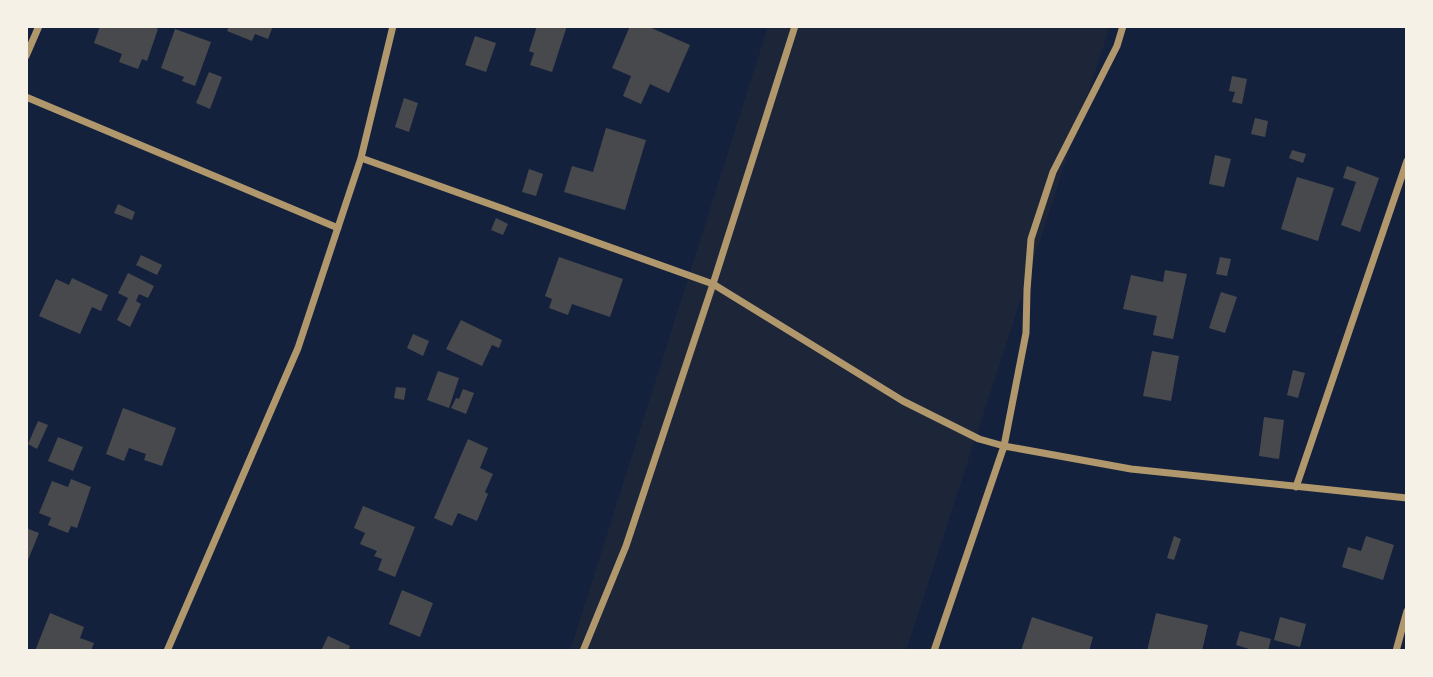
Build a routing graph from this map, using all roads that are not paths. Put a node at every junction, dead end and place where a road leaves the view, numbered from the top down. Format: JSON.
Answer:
{"nodes":[{"id":1,"x":39,"y":26,"type":"edge"},
{"id":2,"x":393,"y":26,"type":"edge"},
{"id":3,"x":795,"y":26,"type":"edge"},
{"id":4,"x":1123,"y":26,"type":"edge"},
{"id":5,"x":26,"y":56,"type":"edge"},
{"id":6,"x":26,"y":97,"type":"edge"},
{"id":7,"x":361,"y":158,"type":"junction"},
{"id":8,"x":1407,"y":161,"type":"edge"},
{"id":9,"x":338,"y":228,"type":"junction"},
{"id":10,"x":713,"y":284,"type":"junction"},
{"id":11,"x":1004,"y":446,"type":"junction"},
{"id":12,"x":1296,"y":487,"type":"junction"},
{"id":13,"x":1407,"y":498,"type":"edge"},
{"id":14,"x":1407,"y":611,"type":"edge"},
{"id":15,"x":167,"y":651,"type":"edge"},
{"id":16,"x":583,"y":651,"type":"edge"},
{"id":17,"x":934,"y":651,"type":"edge"},
{"id":18,"x":1396,"y":651,"type":"edge"}],
"edges":[{"from":1,"to":5,"type":"street"},
{"from":2,"to":7,"type":"street"},
{"from":3,"to":10,"type":"street"},
{"from":4,"to":11,"type":"street"},
{"from":6,"to":9,"type":"street"},
{"from":7,"to":9,"type":"street"},
{"from":7,"to":10,"type":"street"},
{"from":8,"to":12,"type":"street"},
{"from":9,"to":15,"type":"street"},
{"from":10,"to":11,"type":"street"},
{"from":10,"to":16,"type":"street"},
{"from":11,"to":12,"type":"street"},
{"from":11,"to":17,"type":"street"},
{"from":12,"to":13,"type":"street"},
{"from":14,"to":18,"type":"street"}]}
